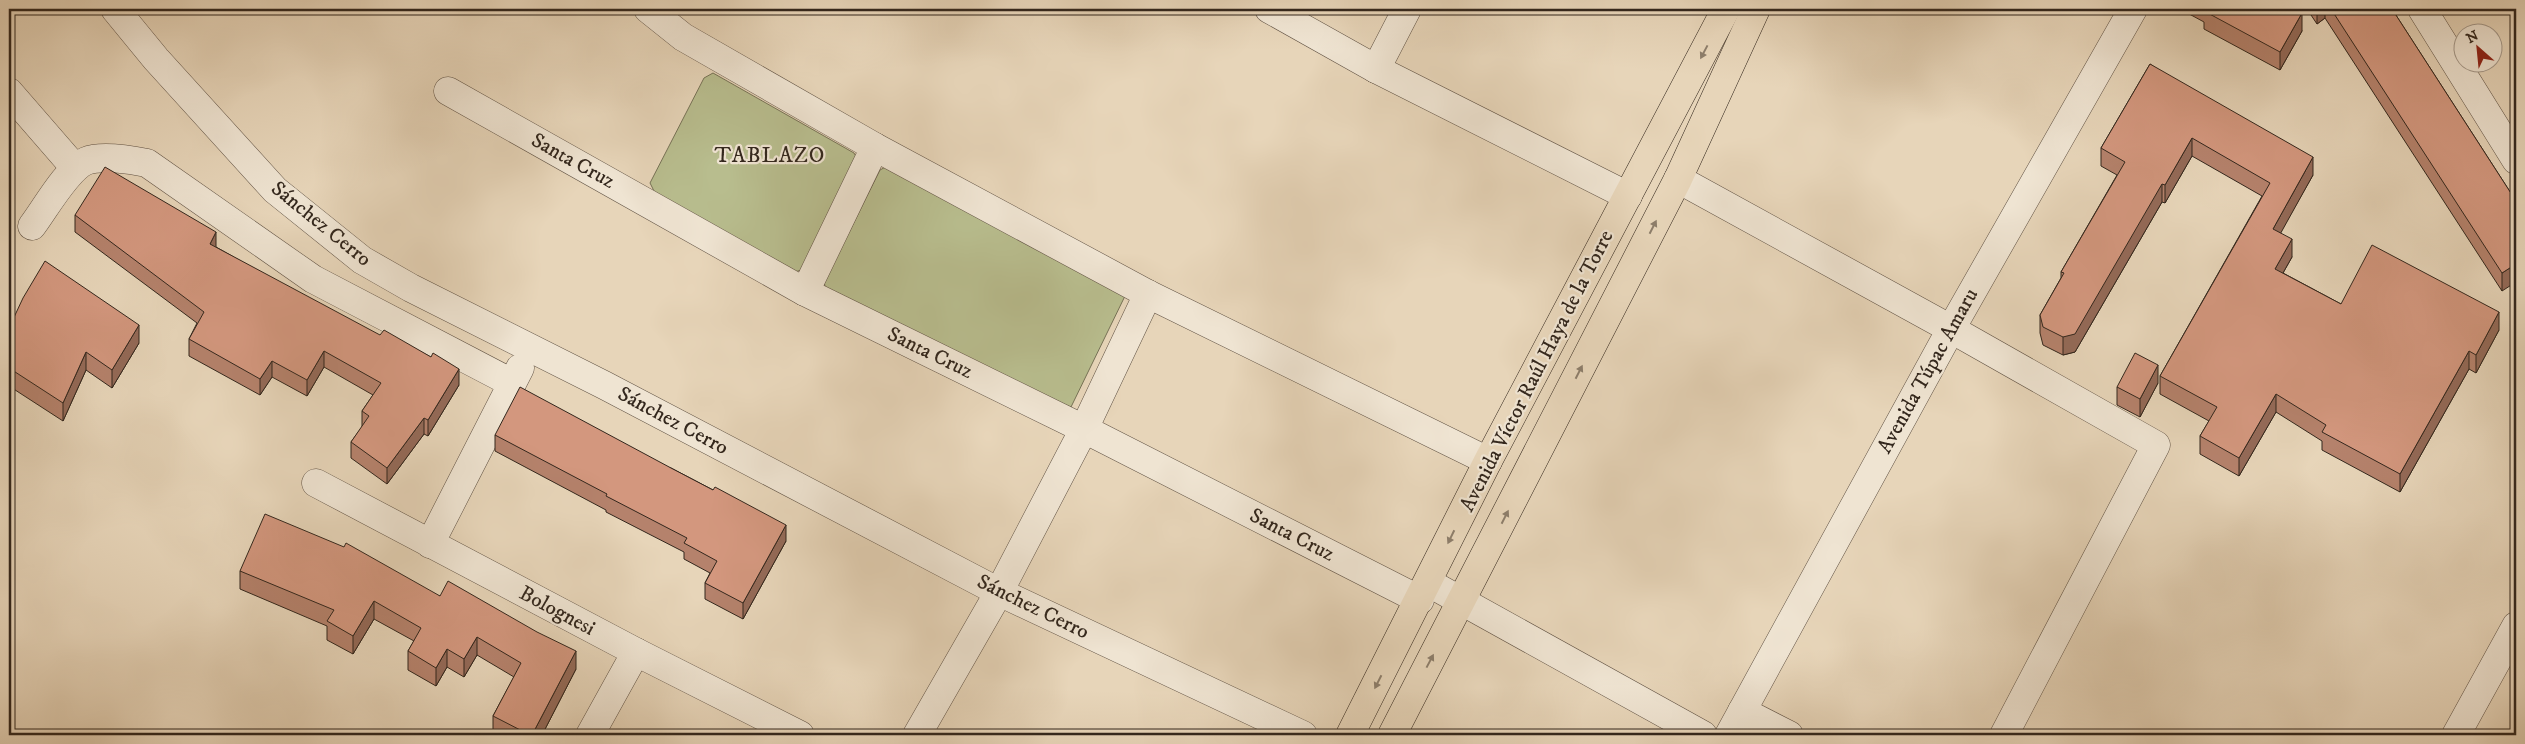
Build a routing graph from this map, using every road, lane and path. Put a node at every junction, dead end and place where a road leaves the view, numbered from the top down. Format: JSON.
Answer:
{"nodes":[{"id":1,"x":114,"y":9,"type":"edge"},
{"id":2,"x":648,"y":9,"type":"edge"},
{"id":3,"x":1269,"y":9,"type":"edge"},
{"id":4,"x":1407,"y":9,"type":"edge"},
{"id":5,"x":1726,"y":9,"type":"edge"},
{"id":6,"x":1756,"y":9,"type":"edge"},
{"id":7,"x":2133,"y":9,"type":"edge"},
{"id":8,"x":2422,"y":9,"type":"edge"},
{"id":9,"x":1376,"y":69,"type":"junction"},
{"id":10,"x":448,"y":91,"type":"dead end"},
{"id":11,"x":9,"y":92,"type":"edge"},
{"id":12,"x":875,"y":147,"type":"junction"},
{"id":13,"x":2516,"y":160,"type":"edge"},
{"id":14,"x":75,"y":168,"type":"junction"},
{"id":15,"x":1678,"y":179,"type":"junction"},
{"id":16,"x":1628,"y":196,"type":"junction"},
{"id":17,"x":32,"y":226,"type":"dead end"},
{"id":18,"x":806,"y":292,"type":"junction"},
{"id":19,"x":1148,"y":294,"type":"junction"},
{"id":20,"x":1951,"y":329,"type":"junction"},
{"id":21,"x":531,"y":350,"type":"junction"},
{"id":22,"x":512,"y":383,"type":"junction"},
{"id":23,"x":1084,"y":429,"type":"junction"},
{"id":24,"x":1488,"y":461,"type":"junction"},
{"id":25,"x":316,"y":483,"type":"dead end"},
{"id":26,"x":430,"y":544,"type":"junction"},
{"id":27,"x":1424,"y":591,"type":"junction"},
{"id":28,"x":999,"y":592,"type":"junction"},
{"id":29,"x":1462,"y":600,"type":"junction"},
{"id":30,"x":2516,"y":626,"type":"edge"},
{"id":31,"x":636,"y":652,"type":"junction"},
{"id":32,"x":1742,"y":711,"type":"junction"},
{"id":33,"x":590,"y":735,"type":"edge"},
{"id":34,"x":800,"y":735,"type":"edge"},
{"id":35,"x":917,"y":735,"type":"edge"},
{"id":36,"x":1303,"y":735,"type":"edge"},
{"id":37,"x":1350,"y":735,"type":"edge"},
{"id":38,"x":1392,"y":735,"type":"edge"},
{"id":39,"x":1703,"y":735,"type":"edge"},
{"id":40,"x":1729,"y":735,"type":"edge"},
{"id":41,"x":1789,"y":735,"type":"edge"},
{"id":42,"x":2004,"y":735,"type":"edge"},
{"id":43,"x":2456,"y":735,"type":"edge"}],
"edges":[{"from":1,"to":21,"type":"street","name":"Sánchez Cerro"},
{"from":2,"to":12,"type":"street"},
{"from":3,"to":9,"type":"street"},
{"from":4,"to":9,"type":"street"},
{"from":5,"to":16,"type":"main road","name":"Avenida Víctor Raúl Haya de la Torre","one_way":true},
{"from":6,"to":15,"type":"main road","name":"Avenida Víctor Raúl Haya de la Torre"},
{"from":7,"to":20,"type":"street","name":"Avenida Túpac Amaru"},
{"from":8,"to":13,"type":"street"},
{"from":9,"to":16,"type":"street"},
{"from":10,"to":18,"type":"street","name":"Santa Cruz"},
{"from":11,"to":14,"type":"street"},
{"from":12,"to":18,"type":"street"},
{"from":12,"to":19,"type":"street"},
{"from":14,"to":17,"type":"street"},
{"from":14,"to":22,"type":"street"},
{"from":15,"to":20,"type":"street"},
{"from":29,"to":15,"type":"main road","name":"Avenida Víctor Raúl Haya de la Torre","one_way":true},
{"from":16,"to":24,"type":"main road","name":"Avenida Víctor Raúl Haya de la Torre"},
{"from":18,"to":23,"type":"street","name":"Santa Cruz"},
{"from":19,"to":23,"type":"street"},
{"from":19,"to":24,"type":"street"},
{"from":20,"to":32,"type":"street","name":"Avenida Túpac Amaru"},
{"from":20,"to":42,"type":"street"},
{"from":21,"to":22,"type":"street"},
{"from":21,"to":28,"type":"street","name":"Sánchez Cerro"},
{"from":22,"to":26,"type":"street"},
{"from":23,"to":27,"type":"street","name":"Santa Cruz"},
{"from":23,"to":28,"type":"street"},
{"from":24,"to":27,"type":"main road","name":"Avenida Víctor Raúl Haya de la Torre","one_way":true},
{"from":25,"to":26,"type":"street","name":"Bolognesi"},
{"from":26,"to":31,"type":"street","name":"Bolognesi"},
{"from":27,"to":29,"type":"street","name":"Santa Cruz"},
{"from":27,"to":37,"type":"main road","name":"Avenida Víctor Raúl Haya de la Torre","one_way":true},
{"from":28,"to":35,"type":"street"},
{"from":28,"to":36,"type":"street","name":"Sánchez Cerro"},
{"from":38,"to":29,"type":"main road","name":"Avenida Víctor Raúl Haya de la Torre","one_way":true},
{"from":29,"to":39,"type":"street","name":"Santa Cruz"},
{"from":30,"to":43,"type":"street"},
{"from":31,"to":33,"type":"street"},
{"from":31,"to":34,"type":"street","name":"Bolognesi"},
{"from":32,"to":40,"type":"street","name":"Avenida Túpac Amaru"},
{"from":32,"to":41,"type":"street"}]}
